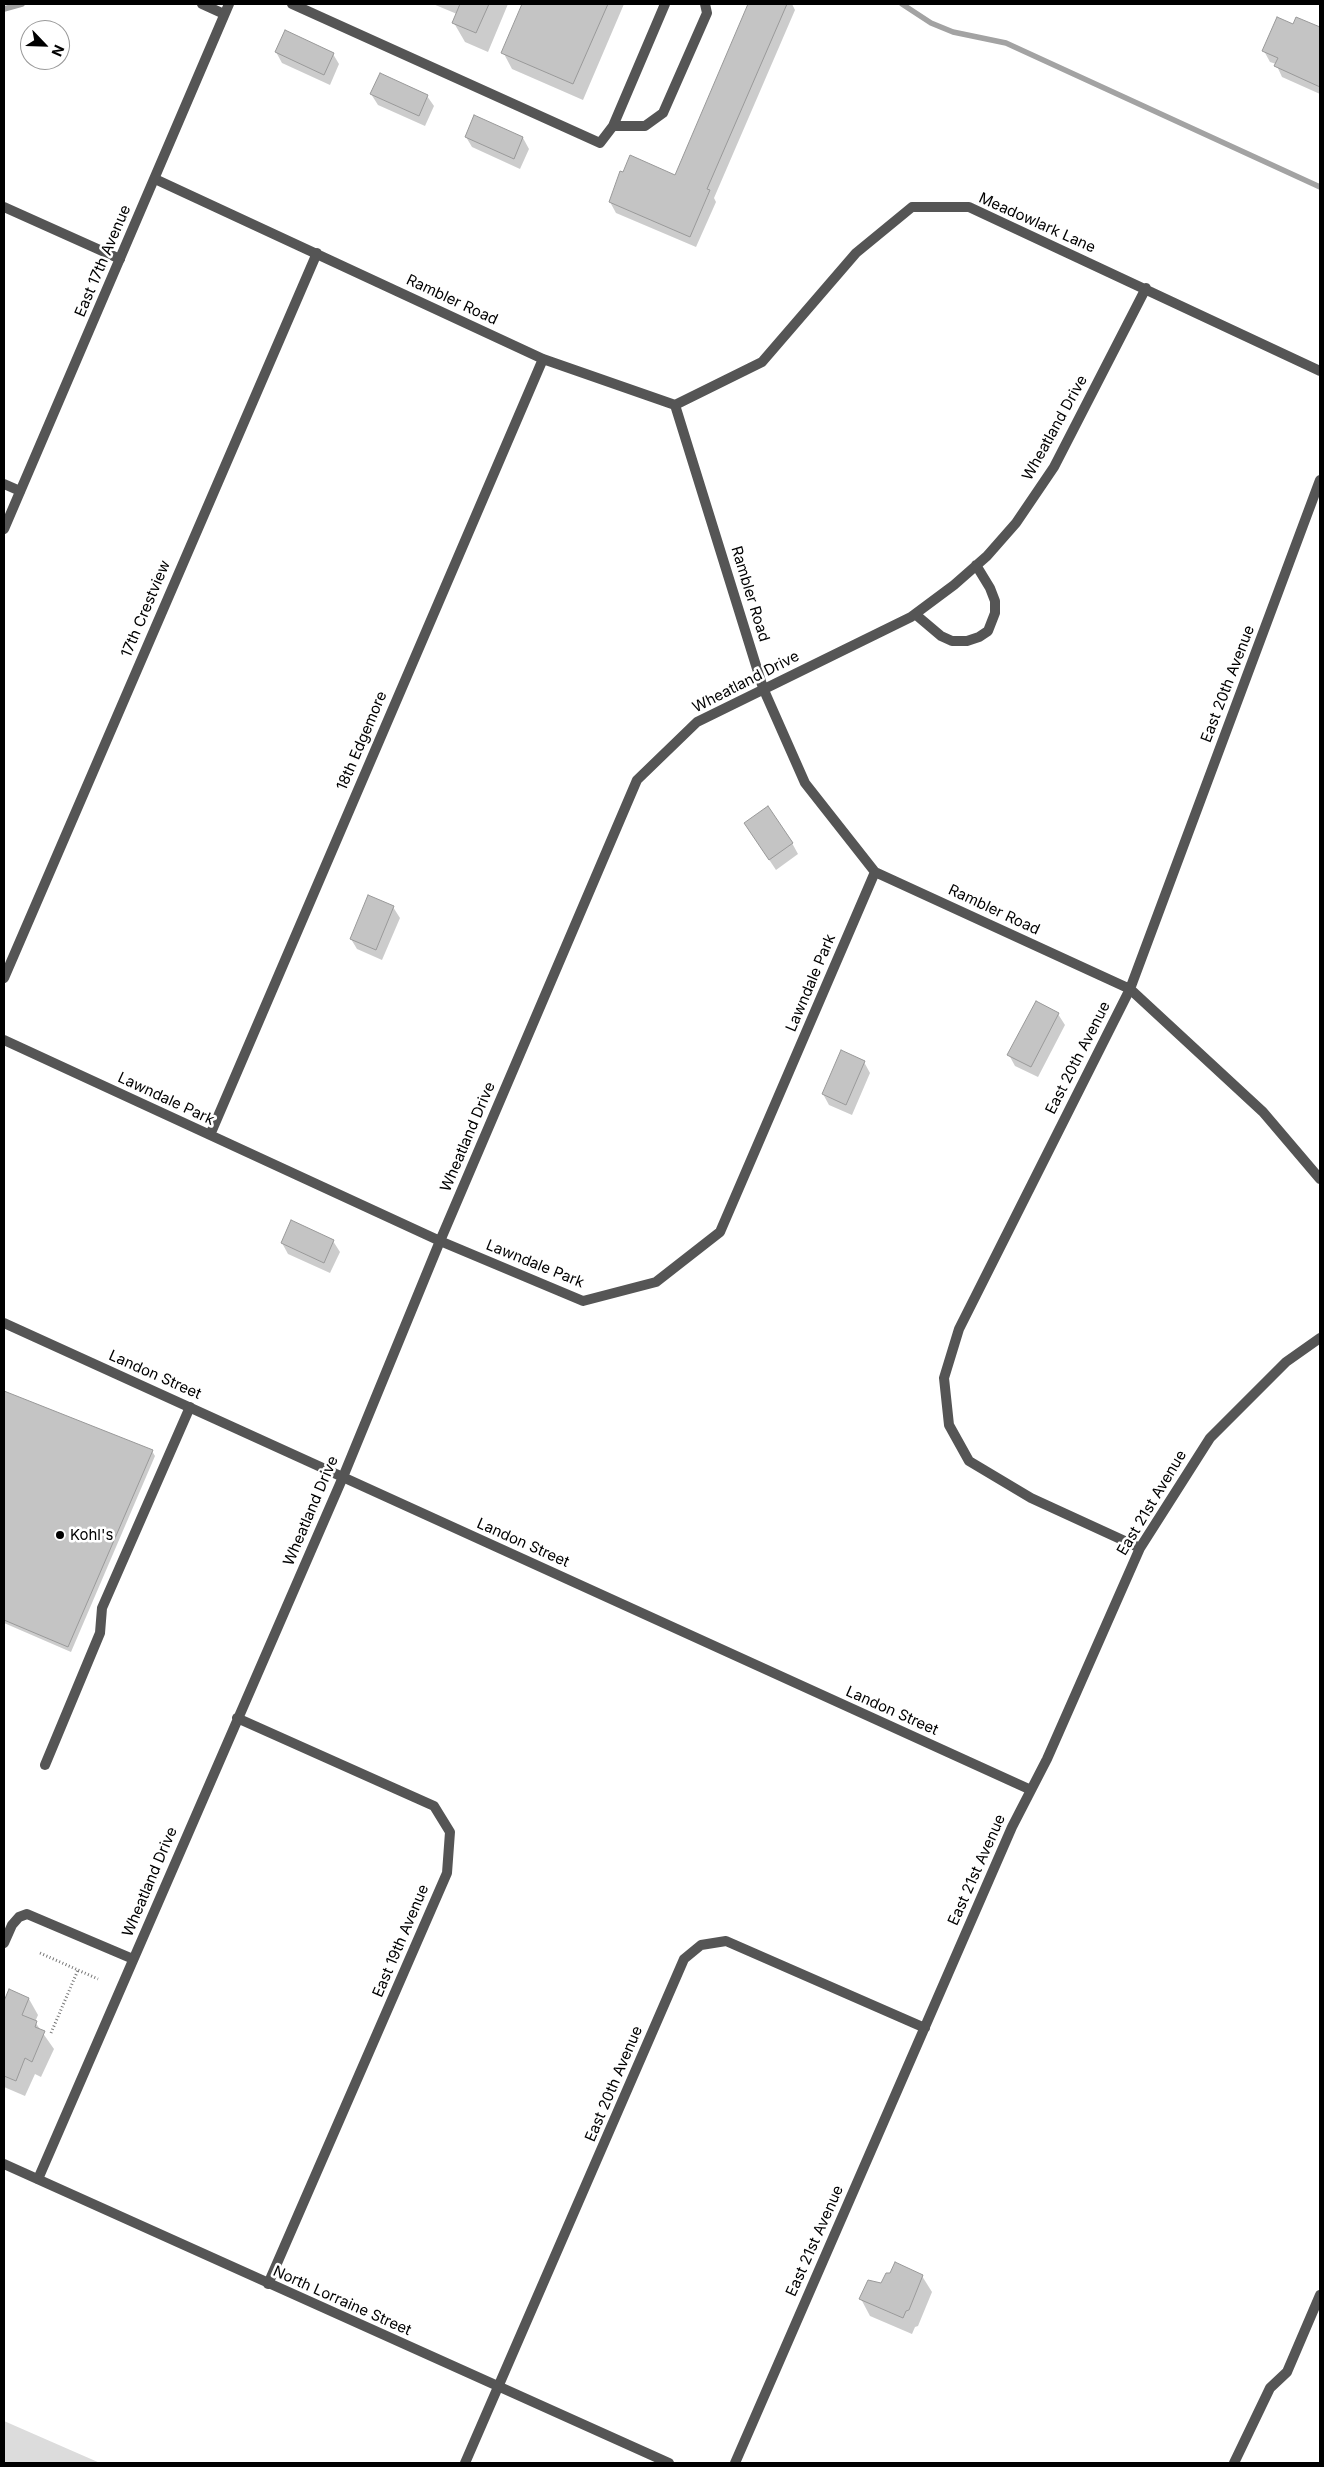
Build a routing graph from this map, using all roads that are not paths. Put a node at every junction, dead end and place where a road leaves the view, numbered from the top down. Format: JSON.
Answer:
{"nodes":[{"id":1,"x":202,"y":4,"type":"edge"},
{"id":2,"x":292,"y":4,"type":"edge"},
{"id":3,"x":664,"y":4,"type":"edge"},
{"id":4,"x":705,"y":4,"type":"edge"},
{"id":5,"x":226,"y":9,"type":"edge"},
{"id":6,"x":613,"y":126,"type":"junction"},
{"id":7,"x":155,"y":179,"type":"junction"},
{"id":8,"x":4,"y":207,"type":"edge"},
{"id":9,"x":316,"y":252,"type":"junction"},
{"id":10,"x":120,"y":259,"type":"junction"},
{"id":11,"x":1146,"y":288,"type":"junction"},
{"id":12,"x":543,"y":359,"type":"junction"},
{"id":13,"x":1320,"y":371,"type":"edge"},
{"id":14,"x":675,"y":405,"type":"junction"},
{"id":15,"x":1320,"y":480,"type":"edge"},
{"id":16,"x":4,"y":484,"type":"edge"},
{"id":17,"x":20,"y":491,"type":"junction"},
{"id":18,"x":4,"y":529,"type":"edge"},
{"id":19,"x":976,"y":566,"type":"junction"},
{"id":20,"x":915,"y":614,"type":"junction"},
{"id":21,"x":763,"y":688,"type":"junction"},
{"id":22,"x":875,"y":872,"type":"junction"},
{"id":23,"x":4,"y":978,"type":"edge"},
{"id":24,"x":1130,"y":989,"type":"junction"},
{"id":25,"x":4,"y":1040,"type":"edge"},
{"id":26,"x":210,"y":1135,"type":"junction"},
{"id":27,"x":1320,"y":1179,"type":"edge"},
{"id":28,"x":440,"y":1241,"type":"junction"},
{"id":29,"x":4,"y":1323,"type":"edge"},
{"id":30,"x":1320,"y":1338,"type":"edge"},
{"id":31,"x":190,"y":1407,"type":"junction"},
{"id":32,"x":342,"y":1478,"type":"junction"},
{"id":33,"x":1140,"y":1548,"type":"junction"},
{"id":34,"x":237,"y":1718,"type":"junction"},
{"id":35,"x":45,"y":1766,"type":"dead end"},
{"id":36,"x":1031,"y":1790,"type":"junction"},
{"id":37,"x":4,"y":1943,"type":"edge"},
{"id":38,"x":132,"y":1959,"type":"junction"},
{"id":39,"x":924,"y":2028,"type":"junction"},
{"id":40,"x":4,"y":2164,"type":"edge"},
{"id":41,"x":38,"y":2179,"type":"junction"},
{"id":42,"x":268,"y":2284,"type":"junction"},
{"id":43,"x":1320,"y":2294,"type":"edge"},
{"id":44,"x":498,"y":2386,"type":"junction"},
{"id":45,"x":465,"y":2463,"type":"edge"},
{"id":46,"x":669,"y":2463,"type":"edge"},
{"id":47,"x":735,"y":2463,"type":"edge"},
{"id":48,"x":1234,"y":2463,"type":"edge"}],
"edges":[{"from":1,"to":5,"type":"street"},
{"from":2,"to":6,"type":"street"},
{"from":3,"to":6,"type":"street"},
{"from":4,"to":6,"type":"street"},
{"from":5,"to":7,"type":"street","name":"East 17th Avenue"},
{"from":7,"to":9,"type":"street","name":"Rambler Road"},
{"from":7,"to":10,"type":"street","name":"East 17th Avenue"},
{"from":8,"to":10,"type":"street"},
{"from":9,"to":12,"type":"street","name":"Rambler Road"},
{"from":9,"to":23,"type":"street","name":"17th Crestview"},
{"from":10,"to":17,"type":"street","name":"East 17th Avenue"},
{"from":11,"to":13,"type":"street","name":"Meadowlark Lane"},
{"from":11,"to":14,"type":"street","name":"Meadowlark Lane"},
{"from":11,"to":19,"type":"street","name":"Wheatland Drive"},
{"from":12,"to":14,"type":"street","name":"Rambler Road"},
{"from":12,"to":26,"type":"street","name":"18th Edgemore"},
{"from":14,"to":21,"type":"street","name":"Rambler Road"},
{"from":15,"to":24,"type":"street","name":"East 20th Avenue"},
{"from":16,"to":17,"type":"street"},
{"from":17,"to":18,"type":"street","name":"East 17th Avenue"},
{"from":19,"to":20,"type":"street","name":"Wheatland Drive"},
{"from":19,"to":20,"type":"street"},
{"from":20,"to":21,"type":"street","name":"Wheatland Drive"},
{"from":21,"to":22,"type":"street","name":"Rambler Road"},
{"from":21,"to":28,"type":"street","name":"Wheatland Drive"},
{"from":22,"to":24,"type":"street","name":"Rambler Road"},
{"from":22,"to":28,"type":"street","name":"Lawndale Park"},
{"from":24,"to":27,"type":"street","name":"Rambler Road"},
{"from":24,"to":33,"type":"street","name":"East 20th Avenue"},
{"from":25,"to":26,"type":"street","name":"Lawndale Park"},
{"from":26,"to":28,"type":"street","name":"Lawndale Park"},
{"from":28,"to":32,"type":"street","name":"Wheatland Drive"},
{"from":29,"to":31,"type":"street","name":"Landon Street"},
{"from":30,"to":33,"type":"street","name":"East 21st Avenue"},
{"from":31,"to":32,"type":"street","name":"Landon Street"},
{"from":31,"to":35,"type":"street"},
{"from":32,"to":34,"type":"street","name":"Wheatland Drive"},
{"from":32,"to":36,"type":"street","name":"Landon Street"},
{"from":33,"to":36,"type":"street","name":"East 21st Avenue"},
{"from":34,"to":38,"type":"street","name":"Wheatland Drive"},
{"from":34,"to":42,"type":"street","name":"East 19th Avenue"},
{"from":36,"to":39,"type":"street","name":"East 21st Avenue"},
{"from":37,"to":38,"type":"street"},
{"from":38,"to":41,"type":"street","name":"Wheatland Drive"},
{"from":39,"to":44,"type":"street","name":"East 20th Avenue"},
{"from":39,"to":47,"type":"street","name":"East 21st Avenue"},
{"from":40,"to":41,"type":"street","name":"North Lorraine Street"},
{"from":41,"to":42,"type":"street","name":"North Lorraine Street"},
{"from":42,"to":44,"type":"street","name":"North Lorraine Street"},
{"from":43,"to":48,"type":"street"},
{"from":44,"to":45,"type":"street","name":"East 20th Avenue"},
{"from":44,"to":46,"type":"street","name":"North Lorraine Street"}]}
